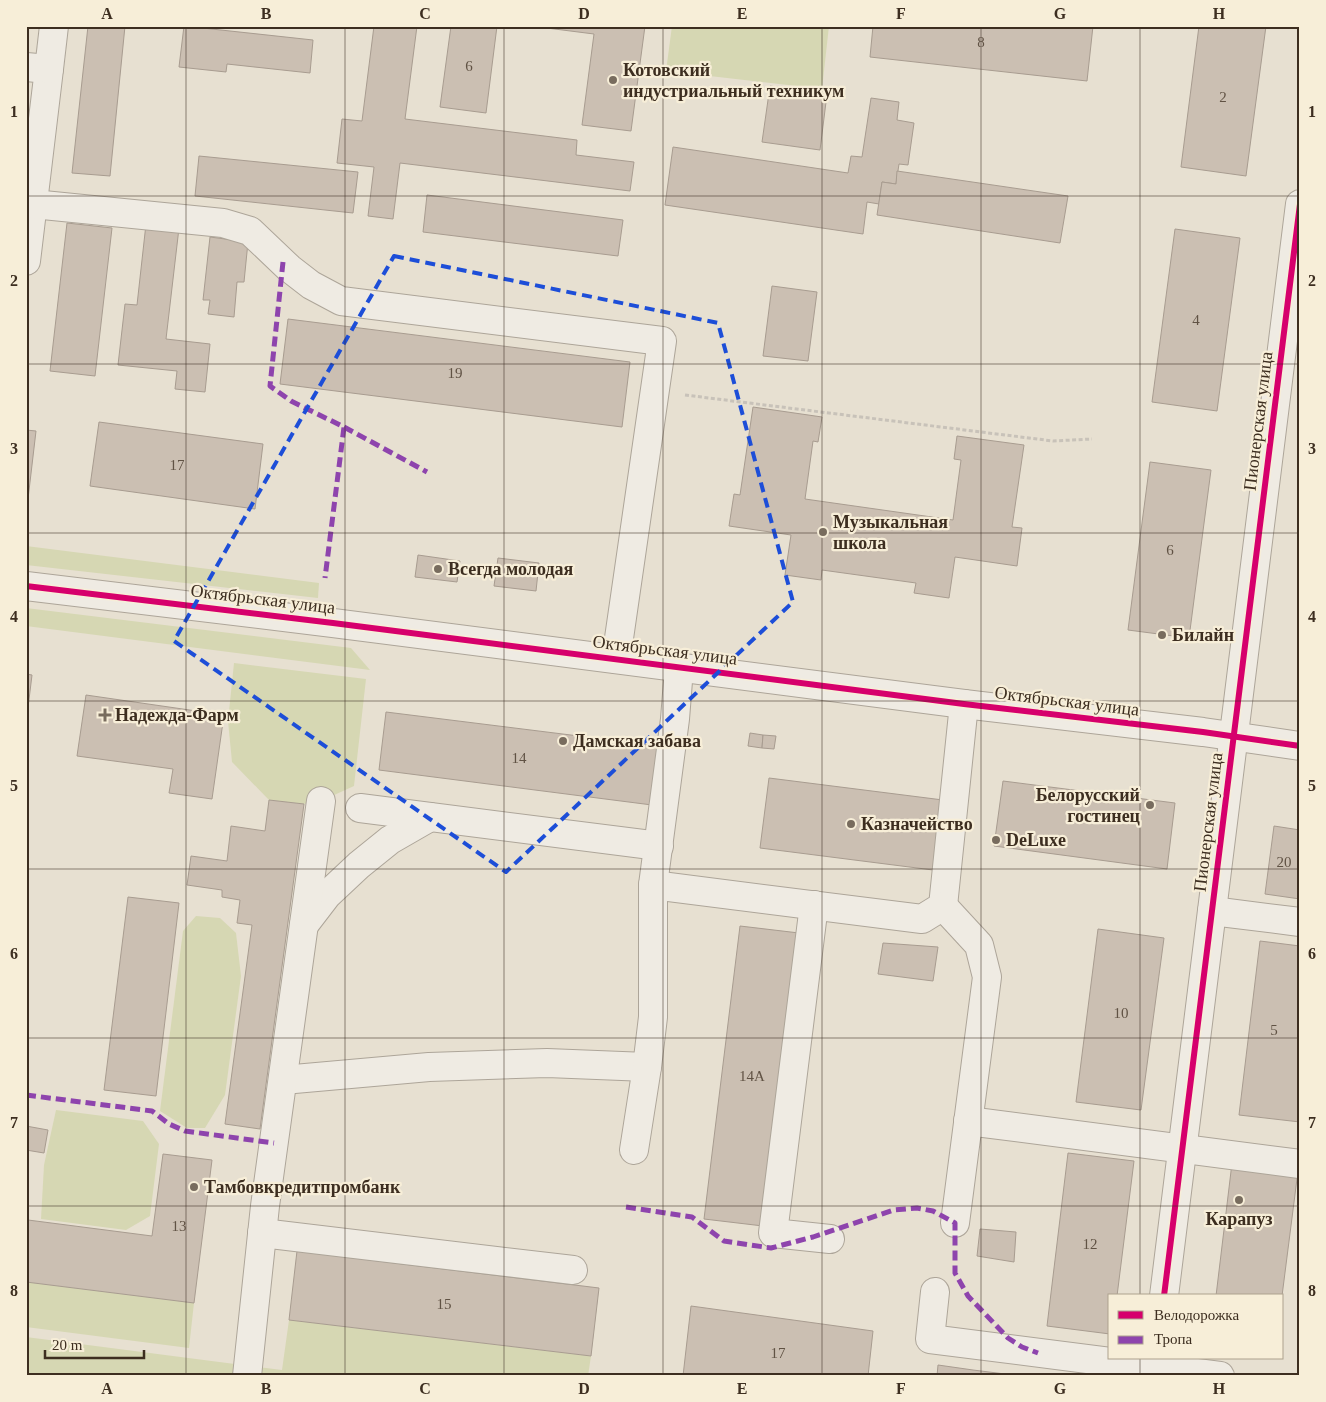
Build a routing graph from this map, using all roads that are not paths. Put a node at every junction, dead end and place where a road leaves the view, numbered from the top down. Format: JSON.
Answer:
{"nodes":[{"id":1,"x":54,"y":26,"type":"edge"},
{"id":2,"x":38,"y":68,"type":"edge"},
{"id":3,"x":33,"y":204,"type":"junction"},
{"id":4,"x":1300,"y":204,"type":"edge"},
{"id":5,"x":26,"y":261,"type":"edge"},
{"id":6,"x":1291,"y":341,"type":"edge"},
{"id":7,"x":26,"y":586,"type":"edge"},
{"id":8,"x":616,"y":659,"type":"junction"},
{"id":9,"x":679,"y":668,"type":"junction"},
{"id":10,"x":964,"y":704,"type":"junction"},
{"id":11,"x":1233,"y":737,"type":"junction"},
{"id":12,"x":1300,"y":746,"type":"edge"},
{"id":13,"x":321,"y":801,"type":"dead end"},
{"id":14,"x":360,"y":808,"type":"dead end"},
{"id":15,"x":430,"y":817,"type":"junction"},
{"id":16,"x":659,"y":846,"type":"junction"},
{"id":17,"x":653,"y":885,"type":"junction"},
{"id":18,"x":814,"y":905,"type":"junction"},
{"id":19,"x":943,"y":906,"type":"junction"},
{"id":20,"x":1212,"y":911,"type":"junction"},
{"id":21,"x":1300,"y":922,"type":"edge"},
{"id":22,"x":303,"y":926,"type":"junction"},
{"id":23,"x":648,"y":1067,"type":"junction"},
{"id":24,"x":282,"y":1080,"type":"junction"},
{"id":25,"x":968,"y":1121,"type":"junction"},
{"id":26,"x":1183,"y":1149,"type":"junction"},
{"id":27,"x":634,"y":1150,"type":"dead end"},
{"id":28,"x":1300,"y":1164,"type":"edge"},
{"id":29,"x":955,"y":1223,"type":"dead end"},
{"id":30,"x":262,"y":1233,"type":"junction"},
{"id":31,"x":830,"y":1239,"type":"dead end"},
{"id":32,"x":573,"y":1270,"type":"dead end"},
{"id":33,"x":935,"y":1292,"type":"dead end"},
{"id":34,"x":1164,"y":1294,"type":"edge"},
{"id":35,"x":1155,"y":1367,"type":"edge"},
{"id":36,"x":247,"y":1376,"type":"edge"},
{"id":37,"x":1220,"y":1376,"type":"edge"}],
"edges":[{"from":1,"to":2,"type":"street"},
{"from":2,"to":3,"type":"street"},
{"from":3,"to":5,"type":"street"},
{"from":3,"to":8,"type":"street"},
{"from":4,"to":6,"type":"street","name":"Пионерская улица"},
{"from":6,"to":11,"type":"street","name":"Пионерская улица"},
{"from":7,"to":8,"type":"street","name":"Октябрьская улица"},
{"from":8,"to":9,"type":"street","name":"Октябрьская улица"},
{"from":9,"to":10,"type":"street","name":"Октябрьская улица"},
{"from":9,"to":16,"type":"street"},
{"from":10,"to":11,"type":"street","name":"Октябрьская улица"},
{"from":10,"to":19,"type":"street"},
{"from":11,"to":12,"type":"street","name":"Октябрьская улица"},
{"from":11,"to":20,"type":"street","name":"Пионерская улица"},
{"from":13,"to":22,"type":"street"},
{"from":14,"to":15,"type":"street"},
{"from":15,"to":16,"type":"street"},
{"from":15,"to":22,"type":"street"},
{"from":16,"to":17,"type":"street"},
{"from":17,"to":18,"type":"street"},
{"from":17,"to":23,"type":"street"},
{"from":18,"to":19,"type":"street"},
{"from":18,"to":31,"type":"street"},
{"from":19,"to":25,"type":"street"},
{"from":20,"to":21,"type":"street"},
{"from":20,"to":26,"type":"street","name":"Пионерская улица"},
{"from":22,"to":24,"type":"street"},
{"from":23,"to":24,"type":"street"},
{"from":23,"to":27,"type":"street"},
{"from":24,"to":30,"type":"street"},
{"from":25,"to":26,"type":"street"},
{"from":25,"to":29,"type":"street"},
{"from":26,"to":28,"type":"street"},
{"from":26,"to":34,"type":"street","name":"Пионерская улица"},
{"from":30,"to":32,"type":"street"},
{"from":30,"to":36,"type":"street"},
{"from":33,"to":35,"type":"street"},
{"from":35,"to":37,"type":"street"}]}
